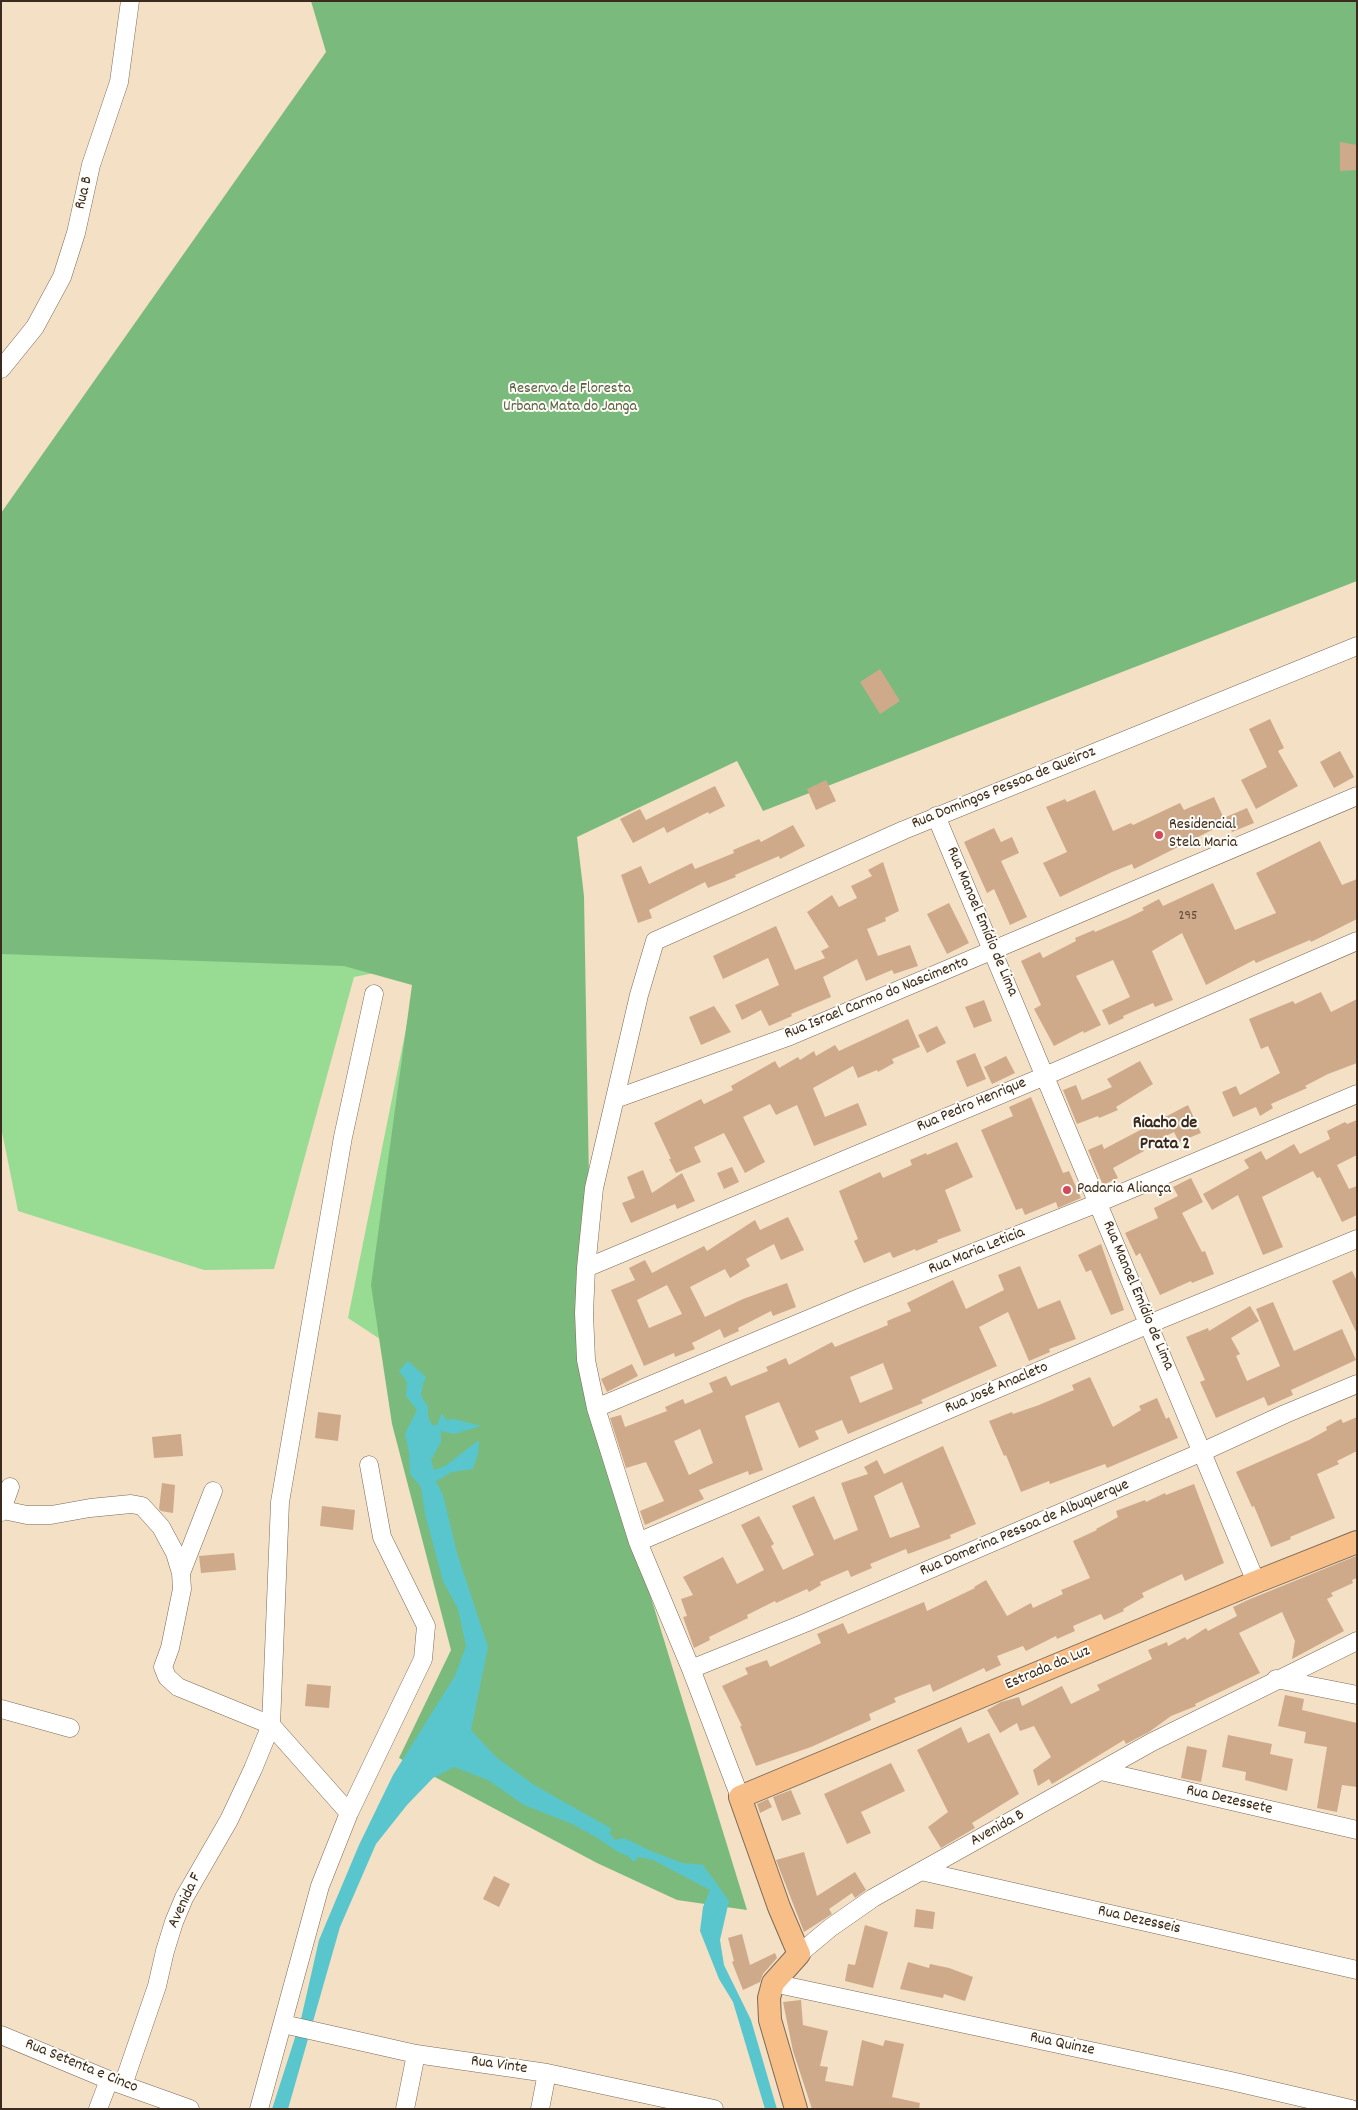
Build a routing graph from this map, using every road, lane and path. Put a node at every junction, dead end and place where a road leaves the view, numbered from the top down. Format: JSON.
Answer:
{"nodes":[{"id":1,"x":130,"y":1,"type":"edge"},
{"id":2,"x":1,"y":369,"type":"edge"},
{"id":3,"x":1357,"y":646,"type":"edge"},
{"id":4,"x":1357,"y":796,"type":"edge"},
{"id":5,"x":936,"y":816,"type":"junction"},
{"id":6,"x":1357,"y":941,"type":"edge"},
{"id":7,"x":993,"y":951,"type":"junction"},
{"id":8,"x":374,"y":994,"type":"dead end"},
{"id":9,"x":1045,"y":1076,"type":"junction"},
{"id":10,"x":1357,"y":1094,"type":"edge"},
{"id":11,"x":615,"y":1099,"type":"junction"},
{"id":12,"x":1098,"y":1203,"type":"junction"},
{"id":13,"x":1357,"y":1239,"type":"edge"},
{"id":14,"x":586,"y":1268,"type":"junction"},
{"id":15,"x":1149,"y":1324,"type":"junction"},
{"id":16,"x":1357,"y":1384,"type":"edge"},
{"id":17,"x":596,"y":1408,"type":"junction"},
{"id":18,"x":1202,"y":1452,"type":"junction"},
{"id":19,"x":369,"y":1465,"type":"dead end"},
{"id":20,"x":10,"y":1487,"type":"dead end"},
{"id":21,"x":213,"y":1491,"type":"dead end"},
{"id":22,"x":2,"y":1511,"type":"edge"},
{"id":23,"x":638,"y":1542,"type":"junction"},
{"id":24,"x":1357,"y":1542,"type":"edge"},
{"id":25,"x":181,"y":1573,"type":"junction"},
{"id":26,"x":1256,"y":1582,"type":"junction"},
{"id":27,"x":1357,"y":1641,"type":"edge"},
{"id":28,"x":691,"y":1669,"type":"junction"},
{"id":29,"x":1276,"y":1679,"type":"junction"},
{"id":30,"x":1357,"y":1695,"type":"edge"},
{"id":31,"x":1,"y":1709,"type":"edge"},
{"id":32,"x":271,"y":1725,"type":"junction"},
{"id":33,"x":70,"y":1728,"type":"dead end"},
{"id":34,"x":1101,"y":1771,"type":"junction"},
{"id":35,"x":740,"y":1797,"type":"junction"},
{"id":36,"x":349,"y":1814,"type":"junction"},
{"id":37,"x":1357,"y":1830,"type":"edge"},
{"id":38,"x":921,"y":1871,"type":"junction"},
{"id":39,"x":799,"y":1954,"type":"junction"},
{"id":40,"x":1357,"y":1970,"type":"edge"},
{"id":41,"x":773,"y":1983,"type":"junction"},
{"id":42,"x":285,"y":2025,"type":"junction"},
{"id":43,"x":1,"y":2035,"type":"edge"},
{"id":44,"x":416,"y":2054,"type":"junction"},
{"id":45,"x":547,"y":2073,"type":"junction"},
{"id":46,"x":116,"y":2082,"type":"junction"},
{"id":47,"x":1297,"y":2103,"type":"edge"},
{"id":48,"x":683,"y":2105,"type":"edge"},
{"id":49,"x":98,"y":2109,"type":"edge"},
{"id":50,"x":190,"y":2109,"type":"edge"},
{"id":51,"x":259,"y":2109,"type":"edge"},
{"id":52,"x":405,"y":2109,"type":"edge"},
{"id":53,"x":540,"y":2109,"type":"edge"},
{"id":54,"x":714,"y":2109,"type":"edge"},
{"id":55,"x":796,"y":2109,"type":"edge"},
{"id":56,"x":1351,"y":2109,"type":"edge"}],
"edges":[{"from":1,"to":2,"type":"street","name":"Rua B"},
{"from":3,"to":5,"type":"street","name":"Rua Domingos Pessoa de Queiroz"},
{"from":4,"to":7,"type":"street","name":"Rua Israel Carmo do Nascimento"},
{"from":5,"to":7,"type":"street","name":"Rua Manoel Emídio de Lima"},
{"from":5,"to":11,"type":"street","name":"Rua Domingos Pessoa de Queiroz"},
{"from":6,"to":9,"type":"street","name":"Rua Pedro Henrique"},
{"from":7,"to":9,"type":"street","name":"Rua Manoel Emídio de Lima"},
{"from":7,"to":11,"type":"street","name":"Rua Israel Carmo do Nascimento"},
{"from":8,"to":32,"type":"street","name":"Avenida F"},
{"from":9,"to":12,"type":"street","name":"Rua Manoel Emídio de Lima"},
{"from":9,"to":14,"type":"street","name":"Rua Pedro Henrique"},
{"from":10,"to":12,"type":"street","name":"Rua Maria Leticia"},
{"from":11,"to":14,"type":"street"},
{"from":12,"to":15,"type":"street","name":"Rua Manoel Emídio de Lima"},
{"from":12,"to":17,"type":"street","name":"Rua Maria Leticia"},
{"from":13,"to":15,"type":"street","name":"Rua José Anacleto"},
{"from":14,"to":17,"type":"street"},
{"from":15,"to":18,"type":"street","name":"Rua Manoel Emídio de Lima"},
{"from":15,"to":23,"type":"street","name":"Rua José Anacleto"},
{"from":16,"to":18,"type":"street","name":"Rua Domerina Pessoa de Albuquerque"},
{"from":17,"to":23,"type":"street"},
{"from":18,"to":26,"type":"street","name":"Rua Manoel Emídio de Lima"},
{"from":18,"to":28,"type":"street","name":"Rua Domerina Pessoa de Albuquerque"},
{"from":19,"to":36,"type":"street"},
{"from":20,"to":22,"type":"street"},
{"from":21,"to":25,"type":"street"},
{"from":22,"to":25,"type":"street"},
{"from":23,"to":28,"type":"street"},
{"from":24,"to":26,"type":"main road","name":"Estrada da Luz"},
{"from":25,"to":32,"type":"street"},
{"from":26,"to":35,"type":"main road","name":"Estrada da Luz"},
{"from":27,"to":29,"type":"street","name":"Avenida B"},
{"from":28,"to":35,"type":"street"},
{"from":29,"to":30,"type":"street"},
{"from":29,"to":34,"type":"street","name":"Avenida B"},
{"from":31,"to":33,"type":"street"},
{"from":32,"to":36,"type":"street"},
{"from":32,"to":46,"type":"street","name":"Avenida F"},
{"from":34,"to":37,"type":"street","name":"Rua Dezessete"},
{"from":34,"to":38,"type":"street","name":"Avenida B"},
{"from":35,"to":39,"type":"main road"},
{"from":36,"to":42,"type":"street"},
{"from":38,"to":39,"type":"street","name":"Avenida B"},
{"from":38,"to":40,"type":"street","name":"Rua Dezesseis"},
{"from":39,"to":41,"type":"main road","name":"Avenida B"},
{"from":41,"to":47,"type":"street","name":"Rua Quinze"},
{"from":41,"to":55,"type":"main road"},
{"from":42,"to":44,"type":"street","name":"Rua Vinte"},
{"from":42,"to":51,"type":"street"},
{"from":43,"to":46,"type":"street","name":"Rua Setenta e Cinco"},
{"from":44,"to":45,"type":"street","name":"Rua Vinte"},
{"from":44,"to":52,"type":"street"},
{"from":45,"to":48,"type":"street","name":"Rua Vinte"},
{"from":45,"to":53,"type":"street"},
{"from":46,"to":49,"type":"street","name":"Avenida F"},
{"from":46,"to":50,"type":"street","name":"Rua Setenta e Cinco"},
{"from":47,"to":56,"type":"street","name":"Rua Quinze"},
{"from":48,"to":54,"type":"street","name":"Rua Vinte"}]}
